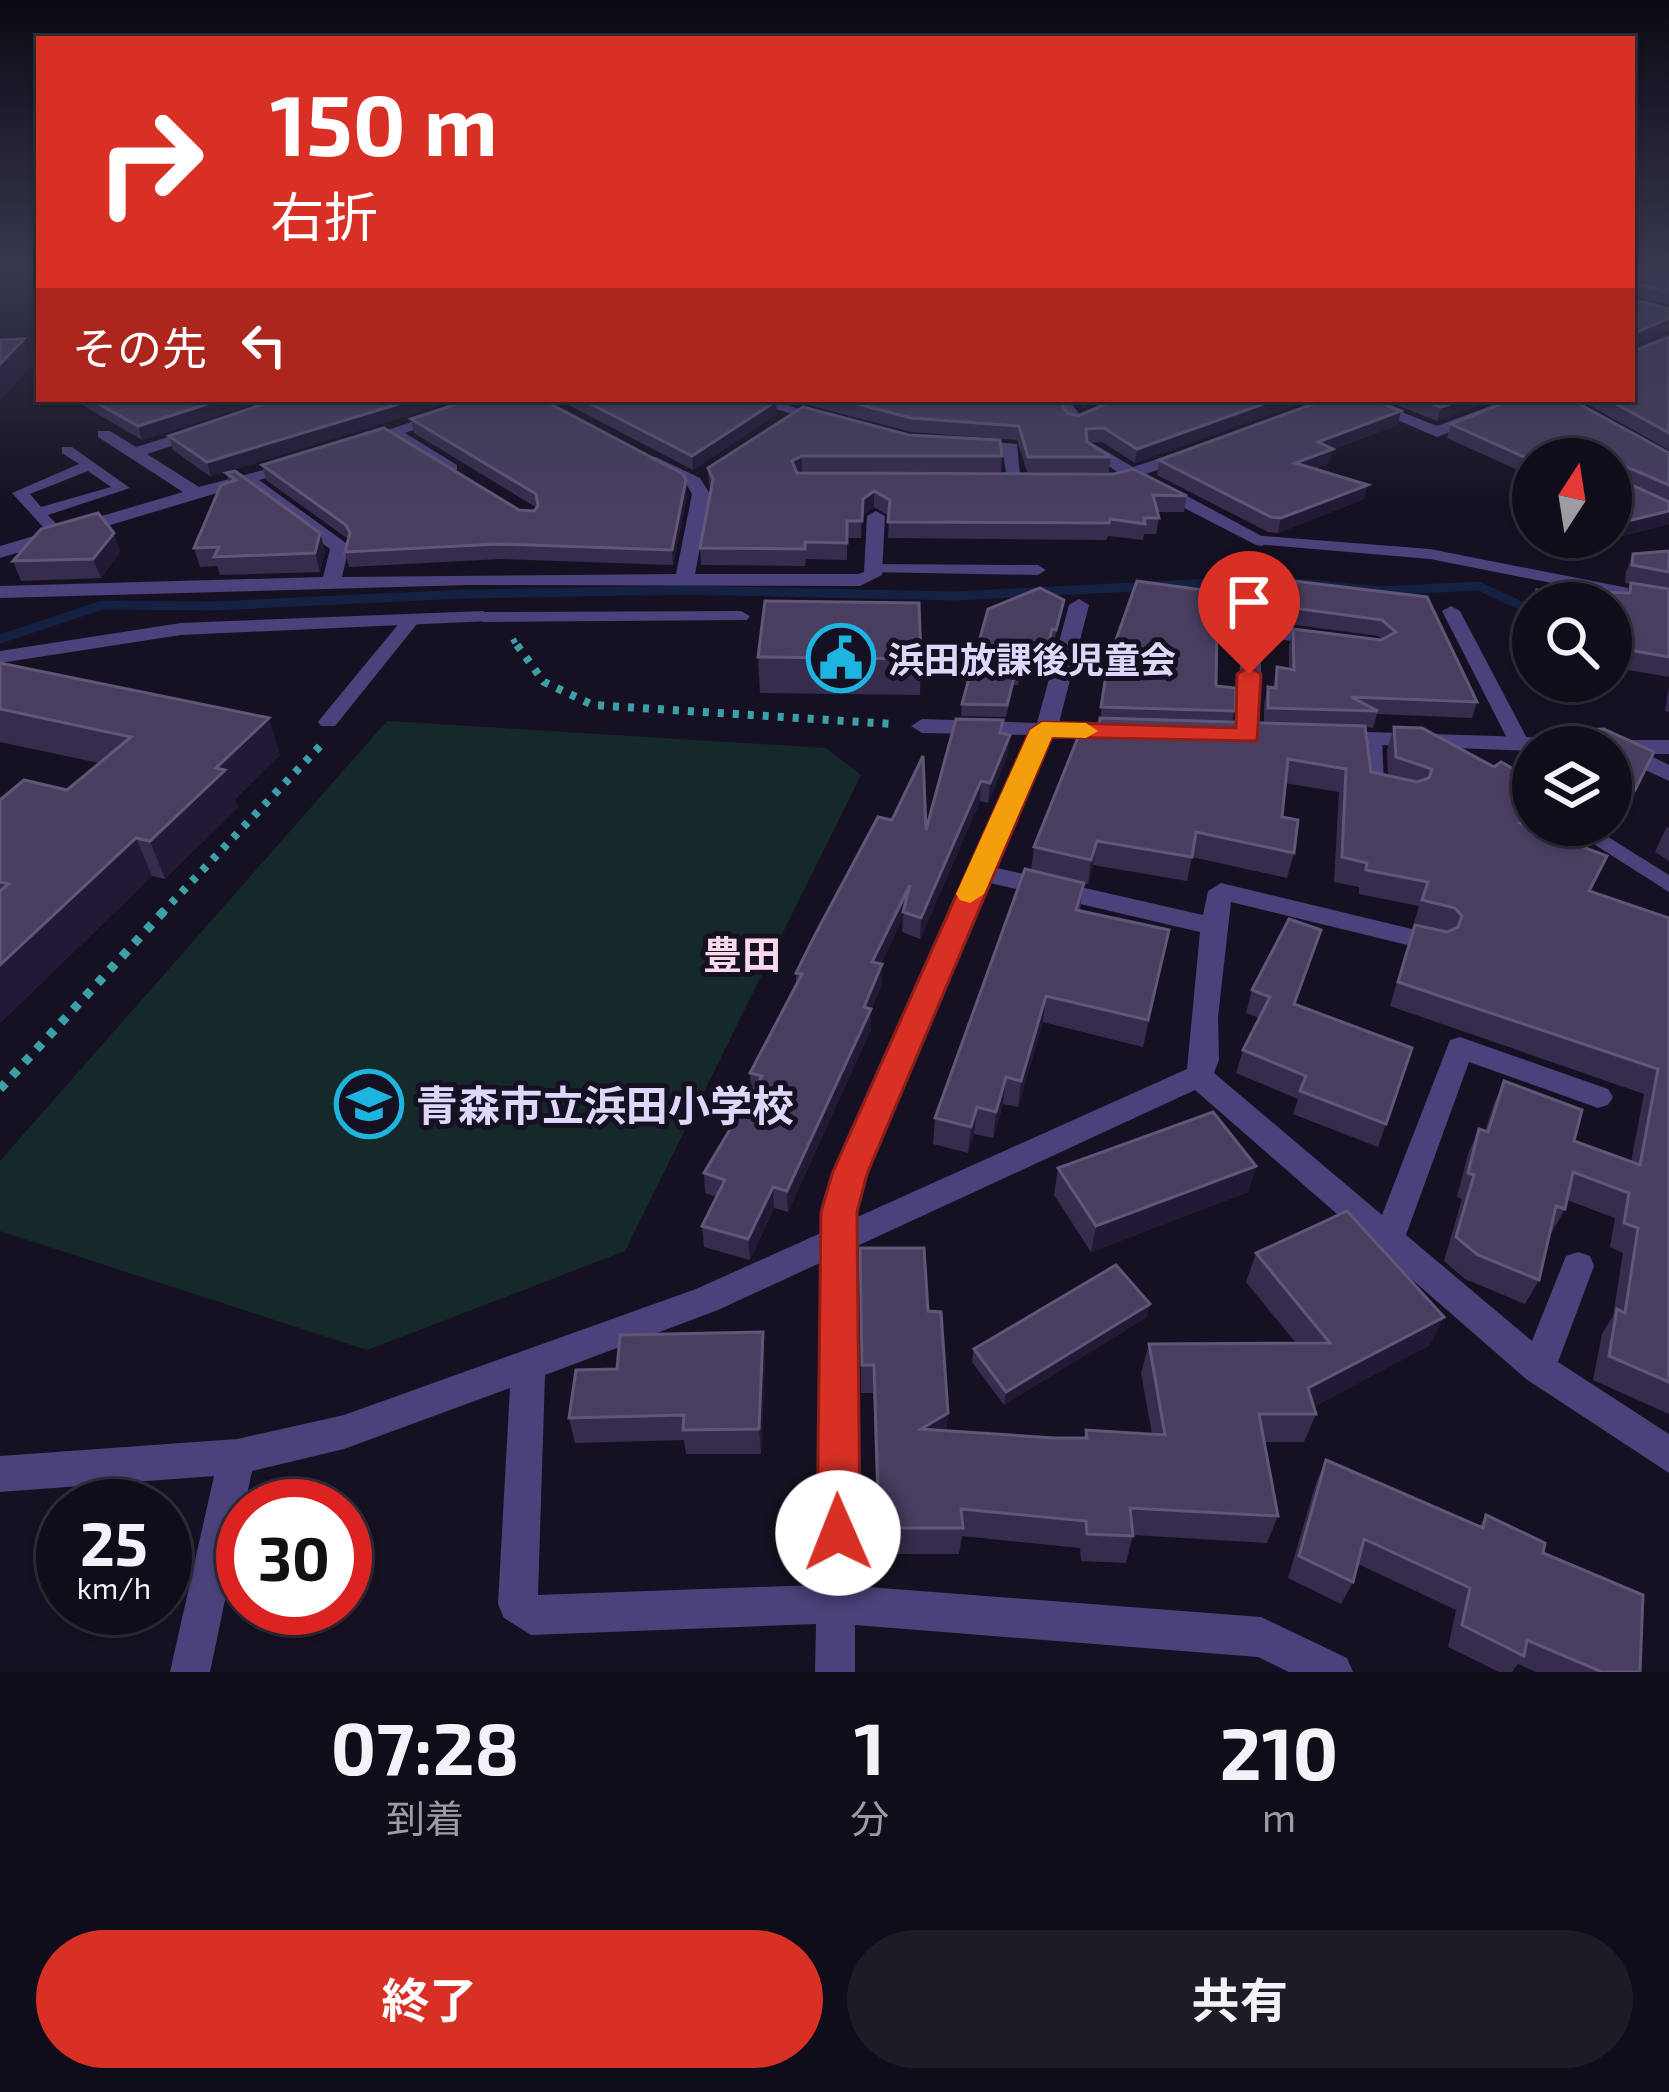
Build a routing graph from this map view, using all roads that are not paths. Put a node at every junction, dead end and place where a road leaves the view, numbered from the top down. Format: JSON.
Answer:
{"nodes":[{"id":1,"x":484,"y":402,"type":"edge"},
{"id":2,"x":762,"y":402,"type":"edge"},
{"id":3,"x":1063,"y":402,"type":"edge"},
{"id":4,"x":1127,"y":402,"type":"edge"},
{"id":5,"x":1363,"y":402,"type":"edge"},
{"id":6,"x":1515,"y":402,"type":"edge"},
{"id":7,"x":800,"y":412,"type":"junction"},
{"id":8,"x":782,"y":424,"type":"edge"},
{"id":9,"x":844,"y":424,"type":"edge"},
{"id":10,"x":217,"y":426,"type":"edge"},
{"id":11,"x":392,"y":432,"type":"junction"},
{"id":12,"x":104,"y":434,"type":"dead end"},
{"id":13,"x":950,"y":443,"type":"edge"},
{"id":14,"x":350,"y":446,"type":"edge"},
{"id":15,"x":1094,"y":448,"type":"edge"},
{"id":16,"x":67,"y":450,"type":"dead end"},
{"id":17,"x":1195,"y":452,"type":"edge"},
{"id":18,"x":134,"y":453,"type":"junction"},
{"id":19,"x":641,"y":454,"type":"edge"},
{"id":20,"x":309,"y":459,"type":"edge"},
{"id":21,"x":90,"y":465,"type":"junction"},
{"id":22,"x":713,"y":470,"type":"edge"},
{"id":23,"x":1132,"y":474,"type":"junction"},
{"id":24,"x":247,"y":478,"type":"junction"},
{"id":25,"x":471,"y":481,"type":"edge"},
{"id":26,"x":991,"y":481,"type":"edge"},
{"id":27,"x":1092,"y":481,"type":"edge"},
{"id":28,"x":694,"y":482,"type":"junction"},
{"id":29,"x":198,"y":494,"type":"junction"},
{"id":30,"x":38,"y":513,"type":"junction"},
{"id":31,"x":876,"y":516,"type":"dead end"},
{"id":32,"x":59,"y":535,"type":"junction"},
{"id":33,"x":1262,"y":541,"type":"joint"},
{"id":34,"x":0,"y":552,"type":"edge"},
{"id":35,"x":874,"y":569,"type":"junction"},
{"id":36,"x":1038,"y":570,"type":"dead end"},
{"id":37,"x":686,"y":578,"type":"junction"},
{"id":38,"x":331,"y":585,"type":"junction"},
{"id":39,"x":0,"y":592,"type":"edge"},
{"id":40,"x":1253,"y":596,"type":"dead end"},
{"id":41,"x":1669,"y":601,"type":"edge"},
{"id":42,"x":1079,"y":605,"type":"dead end"},
{"id":43,"x":1451,"y":610,"type":"dead end"},
{"id":44,"x":483,"y":616,"type":"joint"},
{"id":45,"x":741,"y":616,"type":"dead end"},
{"id":46,"x":412,"y":619,"type":"junction"},
{"id":47,"x":1252,"y":630,"type":"junction"},
{"id":48,"x":1336,"y":641,"type":"edge"},
{"id":49,"x":0,"y":657,"type":"edge"},
{"id":50,"x":328,"y":722,"type":"road end"},
{"id":51,"x":922,"y":726,"type":"road end"},
{"id":52,"x":1512,"y":728,"type":"edge"},
{"id":53,"x":1042,"y":730,"type":"junction"},
{"id":54,"x":1134,"y":732,"type":"edge"},
{"id":55,"x":1247,"y":736,"type":"edge"},
{"id":56,"x":1310,"y":737,"type":"edge"},
{"id":57,"x":1372,"y":739,"type":"junction"},
{"id":58,"x":1441,"y":741,"type":"junction"},
{"id":59,"x":1512,"y":743,"type":"edge"},
{"id":60,"x":1669,"y":746,"type":"edge"},
{"id":61,"x":1632,"y":747,"type":"edge"},
{"id":62,"x":1632,"y":756,"type":"edge"},
{"id":63,"x":1478,"y":765,"type":"edge"},
{"id":64,"x":1669,"y":775,"type":"edge"},
{"id":65,"x":1410,"y":795,"type":"edge"},
{"id":66,"x":1608,"y":846,"type":"edge"},
{"id":67,"x":979,"y":872,"type":"junction"},
{"id":68,"x":1669,"y":884,"type":"edge"},
{"id":69,"x":1214,"y":926,"type":"junction"},
{"id":70,"x":1436,"y":943,"type":"edge"},
{"id":71,"x":1198,"y":1076,"type":"junction"},
{"id":72,"x":1598,"y":1097,"type":"dead end"},
{"id":73,"x":1388,"y":1241,"type":"junction"},
{"id":74,"x":836,"y":1243,"type":"junction"},
{"id":75,"x":1578,"y":1266,"type":"dead end"},
{"id":76,"x":528,"y":1366,"type":"junction"},
{"id":77,"x":1538,"y":1368,"type":"junction"},
{"id":78,"x":1669,"y":1455,"type":"edge"},
{"id":79,"x":237,"y":1457,"type":"junction"},
{"id":80,"x":0,"y":1474,"type":"edge"},
{"id":81,"x":835,"y":1604,"type":"junction"},
{"id":82,"x":190,"y":1672,"type":"edge"},
{"id":83,"x":835,"y":1672,"type":"edge"},
{"id":84,"x":1333,"y":1672,"type":"edge"}],
"edges":[{"from":1,"to":11,"type":"street"},
{"from":2,"to":7,"type":"street"},
{"from":3,"to":4,"type":"street"},
{"from":5,"to":6,"type":"street"},
{"from":7,"to":8,"type":"street"},
{"from":7,"to":9,"type":"street"},
{"from":10,"to":18,"type":"street"},
{"from":11,"to":14,"type":"street"},
{"from":11,"to":25,"type":"street"},
{"from":12,"to":18,"type":"street"},
{"from":13,"to":26,"type":"street"},
{"from":15,"to":23,"type":"street"},
{"from":16,"to":21,"type":"lane"},
{"from":17,"to":23,"type":"street"},
{"from":18,"to":29,"type":"street"},
{"from":19,"to":28,"type":"street"},
{"from":20,"to":24,"type":"street"},
{"from":21,"to":30,"type":"lane"},
{"from":21,"to":30,"type":"lane"},
{"from":22,"to":28,"type":"street"},
{"from":23,"to":27,"type":"street"},
{"from":23,"to":33,"type":"street"},
{"from":24,"to":29,"type":"street"},
{"from":24,"to":38,"type":"street"},
{"from":28,"to":37,"type":"street"},
{"from":29,"to":32,"type":"street"},
{"from":30,"to":32,"type":"lane"},
{"from":31,"to":35,"type":"street"},
{"from":32,"to":34,"type":"street"},
{"from":33,"to":41,"type":"lane"},
{"from":35,"to":36,"type":"lane"},
{"from":35,"to":37,"type":"street"},
{"from":37,"to":38,"type":"street"},
{"from":38,"to":39,"type":"street"},
{"from":40,"to":47,"type":"street"},
{"from":42,"to":53,"type":"street"},
{"from":43,"to":52,"type":"lane"},
{"from":44,"to":45,"type":"lane"},
{"from":44,"to":46,"type":"street"},
{"from":46,"to":49,"type":"street"},
{"from":46,"to":50,"type":"lane"},
{"from":47,"to":48,"type":"street"},
{"from":47,"to":55,"type":"street"},
{"from":51,"to":53,"type":"street"},
{"from":53,"to":54,"type":"street"},
{"from":53,"to":67,"type":"street"},
{"from":56,"to":57,"type":"street"},
{"from":57,"to":58,"type":"street"},
{"from":57,"to":65,"type":"lane"},
{"from":58,"to":59,"type":"street"},
{"from":58,"to":63,"type":"lane"},
{"from":60,"to":61,"type":"street"},
{"from":62,"to":64,"type":"street"},
{"from":66,"to":68,"type":"lane"},
{"from":67,"to":69,"type":"street"},
{"from":67,"to":74,"type":"street"},
{"from":69,"to":70,"type":"street"},
{"from":69,"to":71,"type":"street"},
{"from":71,"to":73,"type":"street"},
{"from":71,"to":74,"type":"street"},
{"from":72,"to":73,"type":"street"},
{"from":73,"to":77,"type":"street"},
{"from":74,"to":76,"type":"street"},
{"from":74,"to":81,"type":"street"},
{"from":75,"to":77,"type":"street"},
{"from":76,"to":79,"type":"street"},
{"from":76,"to":81,"type":"street"},
{"from":77,"to":78,"type":"street"},
{"from":79,"to":80,"type":"street"},
{"from":79,"to":82,"type":"street"},
{"from":81,"to":83,"type":"street"},
{"from":81,"to":84,"type":"street"}]}
